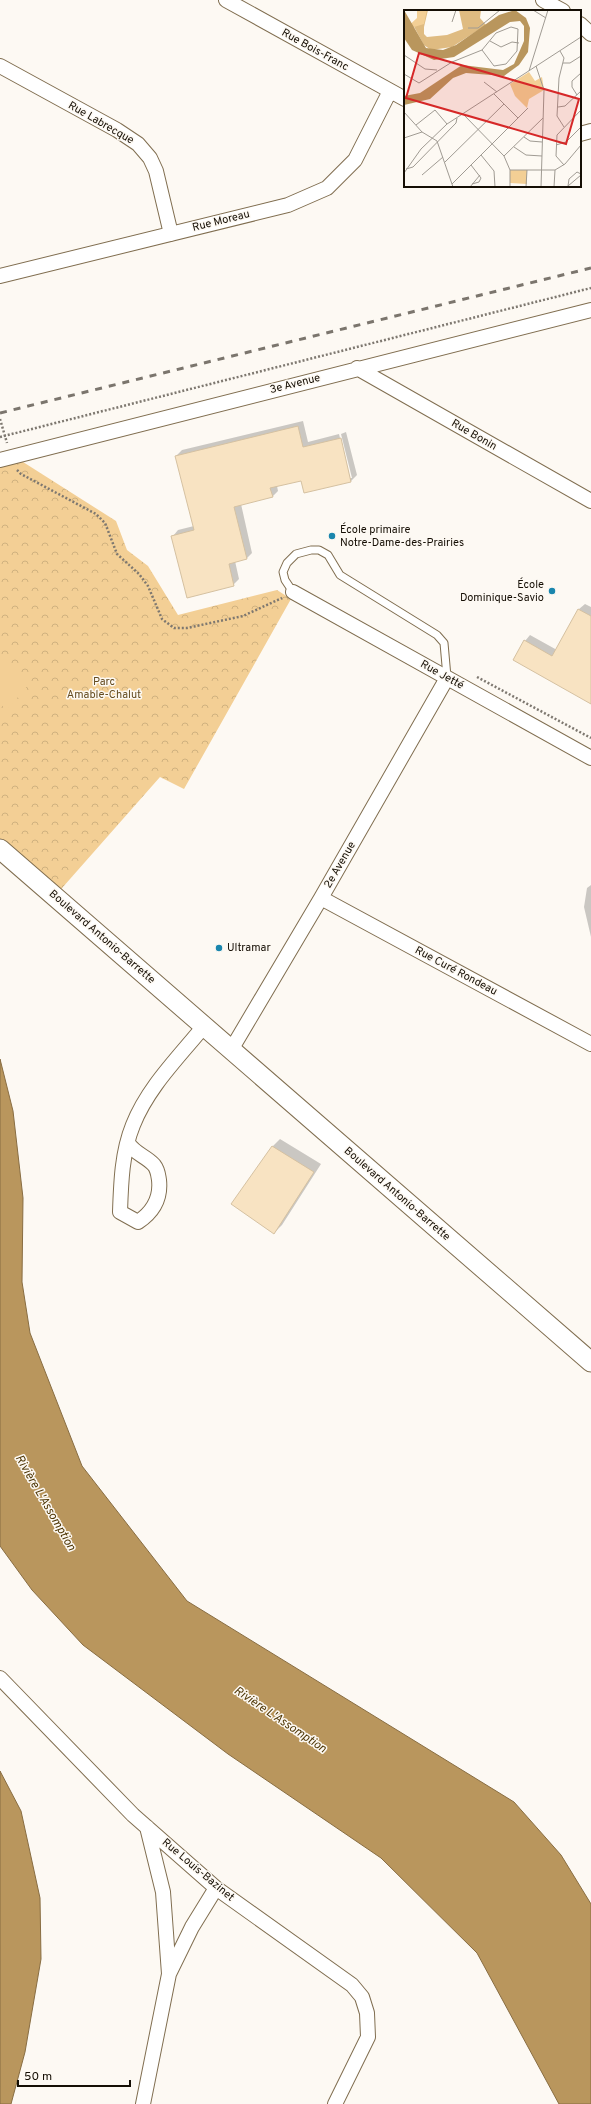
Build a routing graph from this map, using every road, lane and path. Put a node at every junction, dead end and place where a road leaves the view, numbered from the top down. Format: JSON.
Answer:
{"nodes":[{"id":1,"x":226,"y":0,"type":"edge"},
{"id":2,"x":544,"y":0,"type":"edge"},
{"id":3,"x":561,"y":10,"type":"edge"},
{"id":4,"x":581,"y":25,"type":"edge"},
{"id":5,"x":591,"y":34,"type":"edge"},
{"id":6,"x":0,"y":66,"type":"edge"},
{"id":7,"x":390,"y":92,"type":"junction"},
{"id":8,"x":404,"y":99,"type":"edge"},
{"id":9,"x":591,"y":131,"type":"edge"},
{"id":10,"x":581,"y":134,"type":"edge"},
{"id":11,"x":171,"y":234,"type":"junction"},
{"id":12,"x":0,"y":276,"type":"edge"},
{"id":13,"x":591,"y":288,"type":"edge"},
{"id":14,"x":591,"y":310,"type":"edge"},
{"id":15,"x":357,"y":368,"type":"junction"},
{"id":16,"x":0,"y":419,"type":"edge"},
{"id":17,"x":4,"y":435,"type":"junction"},
{"id":18,"x":0,"y":437,"type":"edge"},
{"id":19,"x":6,"y":458,"type":"edge"},
{"id":20,"x":591,"y":501,"type":"edge"},
{"id":21,"x":293,"y":592,"type":"junction"},
{"id":22,"x":475,"y":676,"type":"dead end"},
{"id":23,"x":447,"y":678,"type":"junction"},
{"id":24,"x":591,"y":738,"type":"edge"},
{"id":25,"x":591,"y":758,"type":"edge"},
{"id":26,"x":0,"y":849,"type":"edge"},
{"id":27,"x":321,"y":898,"type":"junction"},
{"id":28,"x":204,"y":1026,"type":"junction"},
{"id":29,"x":591,"y":1044,"type":"edge"},
{"id":30,"x":231,"y":1050,"type":"junction"},
{"id":31,"x":128,"y":1143,"type":"junction"},
{"id":32,"x":589,"y":1355,"type":"edge"},
{"id":33,"x":0,"y":1678,"type":"edge"},
{"id":34,"x":147,"y":1827,"type":"junction"},
{"id":35,"x":216,"y":1888,"type":"junction"},
{"id":36,"x":169,"y":1974,"type":"junction"},
{"id":37,"x":143,"y":2104,"type":"edge"},
{"id":38,"x":335,"y":2104,"type":"edge"}],
"edges":[{"from":1,"to":7,"type":"street","name":"Rue Bois-Franc"},
{"from":2,"to":3,"type":"street"},
{"from":4,"to":5,"type":"street"},
{"from":6,"to":11,"type":"street","name":"Rue Labrecque"},
{"from":7,"to":8,"type":"street","name":"Rue Bois-Franc"},
{"from":7,"to":11,"type":"street","name":"Rue Moreau"},
{"from":9,"to":10,"type":"street"},
{"from":11,"to":12,"type":"street","name":"Rue Moreau"},
{"from":13,"to":17,"type":"path","name":"3e Avenue"},
{"from":14,"to":15,"type":"street","name":"3e Avenue"},
{"from":15,"to":19,"type":"street","name":"3e Avenue"},
{"from":15,"to":20,"type":"street","name":"Rue Bonin"},
{"from":16,"to":17,"type":"path"},
{"from":17,"to":18,"type":"path","name":"3e Avenue"},
{"from":17,"to":19,"type":"path"},
{"from":19,"to":21,"type":"path"},
{"from":21,"to":23,"type":"street","name":"Rue Jetté"},
{"from":21,"to":23,"type":"lane"},
{"from":22,"to":24,"type":"path"},
{"from":23,"to":25,"type":"street","name":"Rue Jetté"},
{"from":23,"to":27,"type":"street","name":"2e Avenue"},
{"from":26,"to":28,"type":"street","name":"Boulevard Antonio-Barrette"},
{"from":27,"to":29,"type":"street","name":"Rue Curé Rondeau"},
{"from":27,"to":30,"type":"street","name":"2e Avenue"},
{"from":28,"to":30,"type":"street","name":"Boulevard Antonio-Barrette"},
{"from":28,"to":31,"type":"street"},
{"from":30,"to":32,"type":"street","name":"Boulevard Antonio-Barrette"},
{"from":31,"to":31,"type":"street"},
{"from":33,"to":34,"type":"street","name":"Rue Louis-Bazinet"},
{"from":34,"to":35,"type":"street","name":"Rue Louis-Bazinet"},
{"from":34,"to":36,"type":"street"},
{"from":35,"to":36,"type":"street"},
{"from":35,"to":38,"type":"street","name":"Rue Louis-Bazinet"},
{"from":36,"to":37,"type":"street"}]}
